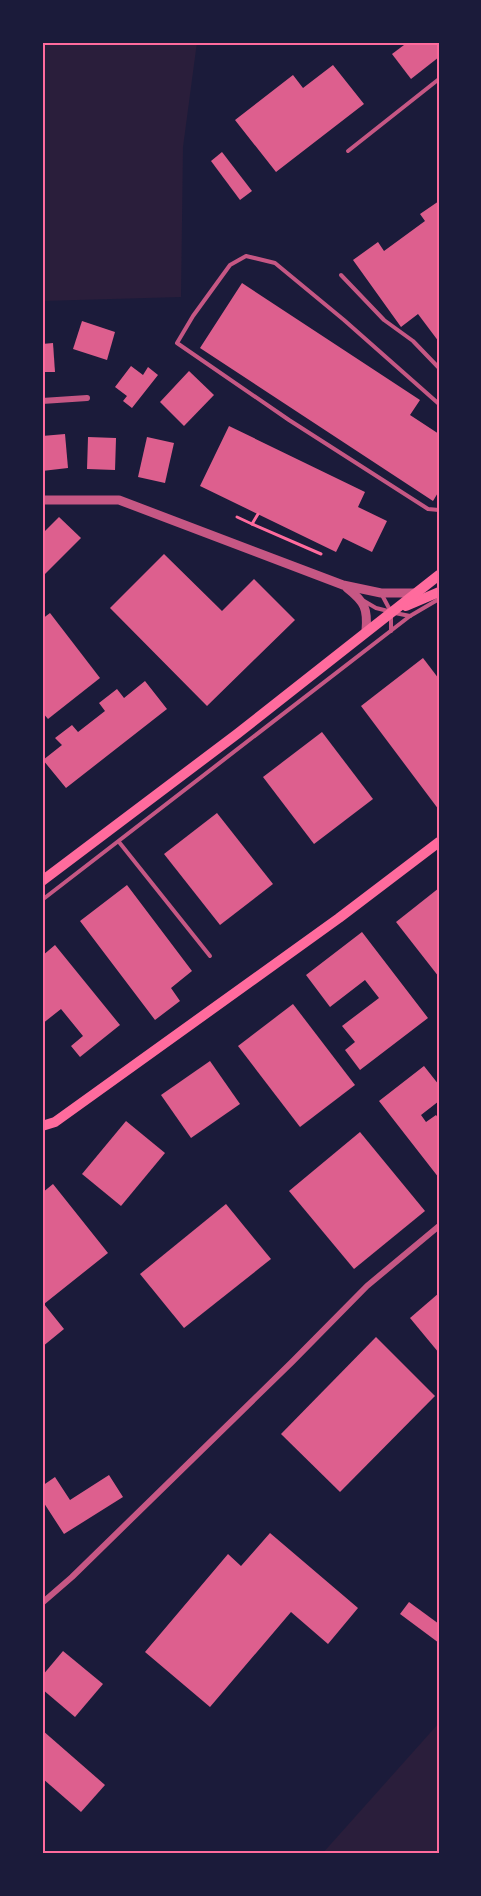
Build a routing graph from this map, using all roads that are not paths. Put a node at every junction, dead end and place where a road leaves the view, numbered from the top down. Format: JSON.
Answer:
{"nodes":[{"id":1,"x":439,"y":79,"type":"edge"},
{"id":2,"x":348,"y":151,"type":"dead end"},
{"id":3,"x":341,"y":274,"type":"dead end"},
{"id":4,"x":439,"y":368,"type":"edge"},
{"id":5,"x":87,"y":398,"type":"dead end"},
{"id":6,"x":42,"y":401,"type":"edge"},
{"id":7,"x":439,"y":404,"type":"edge"},
{"id":8,"x":42,"y":500,"type":"edge"},
{"id":9,"x":439,"y":510,"type":"edge"},
{"id":10,"x":439,"y":575,"type":"edge"},
{"id":11,"x":343,"y":585,"type":"junction"},
{"id":12,"x":439,"y":592,"type":"edge"},
{"id":13,"x":381,"y":593,"type":"junction"},
{"id":14,"x":416,"y":593,"type":"junction"},
{"id":15,"x":439,"y":598,"type":"edge"},
{"id":16,"x":361,"y":599,"type":"junction"},
{"id":17,"x":391,"y":612,"type":"junction"},
{"id":18,"x":410,"y":616,"type":"junction"},
{"id":19,"x":366,"y":631,"type":"junction"},
{"id":20,"x":391,"y":632,"type":"junction"},
{"id":21,"x":119,"y":842,"type":"junction"},
{"id":22,"x":439,"y":842,"type":"edge"},
{"id":23,"x":42,"y":881,"type":"edge"},
{"id":24,"x":42,"y":900,"type":"edge"},
{"id":25,"x":210,"y":956,"type":"dead end"},
{"id":26,"x":42,"y":1126,"type":"edge"},
{"id":27,"x":439,"y":1226,"type":"edge"},
{"id":28,"x":42,"y":1603,"type":"edge"}],
"edges":[{"from":1,"to":2,"type":"lane"},
{"from":3,"to":4,"type":"lane"},
{"from":5,"to":6,"type":"street"},
{"from":7,"to":9,"type":"lane"},
{"from":8,"to":11,"type":"street"},
{"from":10,"to":14,"type":"main road"},
{"from":11,"to":13,"type":"street"},
{"from":11,"to":16,"type":"street"},
{"from":12,"to":17,"type":"main road"},
{"from":13,"to":14,"type":"street"},
{"from":13,"to":17,"type":"lane"},
{"from":14,"to":17,"type":"main road"},
{"from":15,"to":18,"type":"lane"},
{"from":16,"to":17,"type":"lane"},
{"from":16,"to":19,"type":"street"},
{"from":17,"to":18,"type":"lane"},
{"from":17,"to":19,"type":"main road"},
{"from":17,"to":20,"type":"lane"},
{"from":18,"to":20,"type":"lane"},
{"from":19,"to":23,"type":"main road"},
{"from":20,"to":21,"type":"lane"},
{"from":21,"to":24,"type":"lane"},
{"from":21,"to":25,"type":"lane"},
{"from":22,"to":26,"type":"main road"},
{"from":27,"to":28,"type":"street"}]}
